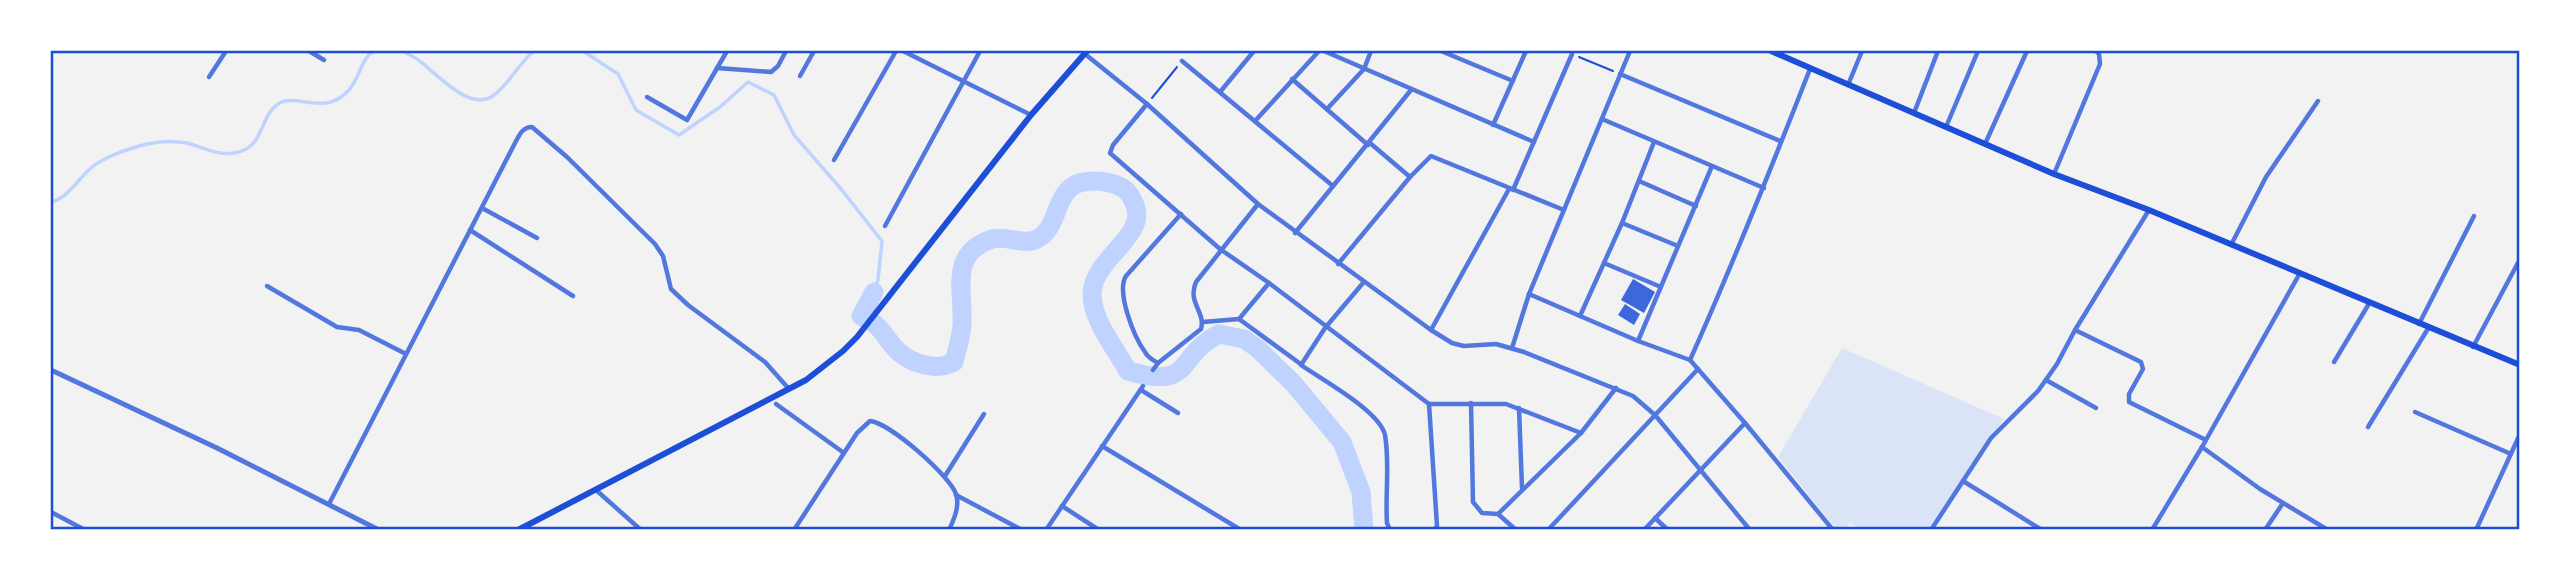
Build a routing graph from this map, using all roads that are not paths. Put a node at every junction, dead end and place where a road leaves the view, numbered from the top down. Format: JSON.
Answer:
{"nodes":[{"id":1,"x":226,"y":51,"type":"edge"},
{"id":2,"x":309,"y":51,"type":"edge"},
{"id":3,"x":727,"y":51,"type":"edge"},
{"id":4,"x":786,"y":51,"type":"edge"},
{"id":5,"x":814,"y":51,"type":"edge"},
{"id":6,"x":897,"y":51,"type":"edge"},
{"id":7,"x":903,"y":51,"type":"edge"},
{"id":8,"x":980,"y":51,"type":"edge"},
{"id":9,"x":1254,"y":51,"type":"edge"},
{"id":10,"x":1321,"y":51,"type":"edge"},
{"id":11,"x":1371,"y":51,"type":"edge"},
{"id":12,"x":1441,"y":51,"type":"edge"},
{"id":13,"x":1526,"y":51,"type":"edge"},
{"id":14,"x":1630,"y":51,"type":"edge"},
{"id":15,"x":1771,"y":51,"type":"edge"},
{"id":16,"x":1862,"y":51,"type":"edge"},
{"id":17,"x":1938,"y":51,"type":"edge"},
{"id":18,"x":1978,"y":51,"type":"edge"},
{"id":19,"x":2026,"y":51,"type":"edge"},
{"id":20,"x":2096,"y":51,"type":"edge"},
{"id":21,"x":1086,"y":52,"type":"edge"},
{"id":22,"x":1785,"y":53,"type":"edge"},
{"id":23,"x":1572,"y":54,"type":"road end"},
{"id":24,"x":324,"y":60,"type":"dead end"},
{"id":25,"x":1182,"y":61,"type":"road end"},
{"id":26,"x":717,"y":68,"type":"junction"},
{"id":27,"x":1364,"y":69,"type":"junction"},
{"id":28,"x":1810,"y":69,"type":"junction"},
{"id":29,"x":1620,"y":74,"type":"junction"},
{"id":30,"x":800,"y":76,"type":"dead end"},
{"id":31,"x":209,"y":77,"type":"dead end"},
{"id":32,"x":1292,"y":79,"type":"junction"},
{"id":33,"x":964,"y":80,"type":"junction"},
{"id":34,"x":1513,"y":81,"type":"junction"},
{"id":35,"x":1848,"y":85,"type":"junction"},
{"id":36,"x":1411,"y":90,"type":"junction"},
{"id":37,"x":1220,"y":92,"type":"junction"},
{"id":38,"x":647,"y":97,"type":"dead end"},
{"id":39,"x":2318,"y":101,"type":"dead end"},
{"id":40,"x":1147,"y":104,"type":"junction"},
{"id":41,"x":1327,"y":109,"type":"junction"},
{"id":42,"x":1914,"y":113,"type":"junction"},
{"id":43,"x":1031,"y":115,"type":"junction"},
{"id":44,"x":1602,"y":119,"type":"junction"},
{"id":45,"x":1255,"y":121,"type":"junction"},
{"id":46,"x":1493,"y":125,"type":"junction"},
{"id":47,"x":1946,"y":127,"type":"junction"},
{"id":48,"x":1780,"y":141,"type":"junction"},
{"id":49,"x":1534,"y":142,"type":"junction"},
{"id":50,"x":1654,"y":142,"type":"junction"},
{"id":51,"x":1369,"y":144,"type":"junction"},
{"id":52,"x":1985,"y":144,"type":"junction"},
{"id":53,"x":834,"y":160,"type":"dead end"},
{"id":54,"x":1712,"y":166,"type":"junction"},
{"id":55,"x":2054,"y":174,"type":"junction"},
{"id":56,"x":1410,"y":177,"type":"junction"},
{"id":57,"x":1639,"y":181,"type":"junction"},
{"id":58,"x":1333,"y":186,"type":"junction"},
{"id":59,"x":1763,"y":188,"type":"junction"},
{"id":60,"x":1511,"y":189,"type":"junction"},
{"id":61,"x":1258,"y":204,"type":"junction"},
{"id":62,"x":1696,"y":206,"type":"junction"},
{"id":63,"x":482,"y":208,"type":"junction"},
{"id":64,"x":2148,"y":210,"type":"junction"},
{"id":65,"x":1564,"y":211,"type":"junction"},
{"id":66,"x":1181,"y":214,"type":"junction"},
{"id":67,"x":2474,"y":216,"type":"dead end"},
{"id":68,"x":1622,"y":223,"type":"junction"},
{"id":69,"x":885,"y":226,"type":"dead end"},
{"id":70,"x":470,"y":230,"type":"junction"},
{"id":71,"x":1295,"y":233,"type":"junction"},
{"id":72,"x":537,"y":237,"type":"dead end"},
{"id":73,"x":2231,"y":245,"type":"junction"},
{"id":74,"x":1678,"y":246,"type":"junction"},
{"id":75,"x":1220,"y":249,"type":"junction"},
{"id":76,"x":2520,"y":259,"type":"edge"},
{"id":77,"x":1604,"y":263,"type":"junction"},
{"id":78,"x":1338,"y":264,"type":"junction"},
{"id":79,"x":2300,"y":273,"type":"junction"},
{"id":80,"x":1269,"y":283,"type":"junction"},
{"id":81,"x":1363,"y":283,"type":"junction"},
{"id":82,"x":267,"y":286,"type":"dead end"},
{"id":83,"x":1661,"y":287,"type":"junction"},
{"id":84,"x":1529,"y":294,"type":"junction"},
{"id":85,"x":573,"y":296,"type":"dead end"},
{"id":86,"x":2370,"y":302,"type":"junction"},
{"id":87,"x":1580,"y":316,"type":"junction"},
{"id":88,"x":1239,"y":319,"type":"junction"},
{"id":89,"x":1203,"y":322,"type":"junction"},
{"id":90,"x":2419,"y":324,"type":"junction"},
{"id":91,"x":2429,"y":327,"type":"junction"},
{"id":92,"x":1325,"y":328,"type":"junction"},
{"id":93,"x":1431,"y":330,"type":"junction"},
{"id":94,"x":2075,"y":330,"type":"junction"},
{"id":95,"x":1638,"y":341,"type":"junction"},
{"id":96,"x":2473,"y":346,"type":"junction"},
{"id":97,"x":1512,"y":348,"type":"junction"},
{"id":98,"x":406,"y":354,"type":"junction"},
{"id":99,"x":1690,"y":360,"type":"junction"},
{"id":100,"x":2334,"y":362,"type":"dead end"},
{"id":101,"x":1158,"y":363,"type":"junction"},
{"id":102,"x":2520,"y":365,"type":"edge"},
{"id":103,"x":1303,"y":366,"type":"junction"},
{"id":104,"x":1698,"y":369,"type":"junction"},
{"id":105,"x":51,"y":370,"type":"edge"},
{"id":106,"x":1153,"y":370,"type":"dead end"},
{"id":107,"x":2046,"y":380,"type":"junction"},
{"id":108,"x":1616,"y":388,"type":"junction"},
{"id":109,"x":789,"y":389,"type":"junction"},
{"id":110,"x":1471,"y":403,"type":"junction"},
{"id":111,"x":776,"y":404,"type":"dead end"},
{"id":112,"x":1429,"y":404,"type":"junction"},
{"id":113,"x":1519,"y":408,"type":"junction"},
{"id":114,"x":2096,"y":408,"type":"dead end"},
{"id":115,"x":2415,"y":412,"type":"dead end"},
{"id":116,"x":1178,"y":413,"type":"dead end"},
{"id":117,"x":984,"y":414,"type":"dead end"},
{"id":118,"x":1655,"y":415,"type":"junction"},
{"id":119,"x":1745,"y":423,"type":"junction"},
{"id":120,"x":2368,"y":426,"type":"dead end"},
{"id":121,"x":1581,"y":433,"type":"junction"},
{"id":122,"x":2520,"y":434,"type":"edge"},
{"id":123,"x":2206,"y":440,"type":"junction"},
{"id":124,"x":1102,"y":446,"type":"junction"},
{"id":125,"x":2202,"y":447,"type":"junction"},
{"id":126,"x":844,"y":453,"type":"junction"},
{"id":127,"x":2511,"y":454,"type":"junction"},
{"id":128,"x":1698,"y":470,"type":"junction"},
{"id":129,"x":945,"y":476,"type":"junction"},
{"id":130,"x":1962,"y":481,"type":"junction"},
{"id":131,"x":595,"y":489,"type":"junction"},
{"id":132,"x":1522,"y":489,"type":"junction"},
{"id":133,"x":956,"y":495,"type":"junction"},
{"id":134,"x":2283,"y":503,"type":"junction"},
{"id":135,"x":329,"y":504,"type":"junction"},
{"id":136,"x":1062,"y":506,"type":"junction"},
{"id":137,"x":51,"y":512,"type":"edge"},
{"id":138,"x":1498,"y":514,"type":"junction"},
{"id":139,"x":1655,"y":518,"type":"junction"},
{"id":140,"x":85,"y":530,"type":"edge"},
{"id":141,"x":379,"y":530,"type":"edge"},
{"id":142,"x":518,"y":530,"type":"edge"},
{"id":143,"x":641,"y":530,"type":"edge"},
{"id":144,"x":794,"y":530,"type":"edge"},
{"id":145,"x":949,"y":530,"type":"edge"},
{"id":146,"x":1022,"y":530,"type":"edge"},
{"id":147,"x":1046,"y":530,"type":"edge"},
{"id":148,"x":1099,"y":530,"type":"edge"},
{"id":149,"x":1241,"y":530,"type":"edge"},
{"id":150,"x":1390,"y":530,"type":"edge"},
{"id":151,"x":1425,"y":530,"type":"edge"},
{"id":152,"x":1516,"y":530,"type":"edge"},
{"id":153,"x":1548,"y":530,"type":"edge"},
{"id":154,"x":1644,"y":530,"type":"edge"},
{"id":155,"x":1668,"y":530,"type":"edge"},
{"id":156,"x":1750,"y":530,"type":"edge"},
{"id":157,"x":1833,"y":530,"type":"edge"},
{"id":158,"x":1931,"y":530,"type":"edge"},
{"id":159,"x":2042,"y":530,"type":"edge"},
{"id":160,"x":2152,"y":530,"type":"edge"},
{"id":161,"x":2265,"y":530,"type":"edge"},
{"id":162,"x":2328,"y":530,"type":"edge"},
{"id":163,"x":2476,"y":530,"type":"edge"}],
"edges":[{"from":1,"to":31,"type":"street"},
{"from":2,"to":24,"type":"street"},
{"from":3,"to":26,"type":"street"},
{"from":4,"to":26,"type":"street"},
{"from":5,"to":30,"type":"street"},
{"from":6,"to":53,"type":"street"},
{"from":7,"to":33,"type":"street"},
{"from":8,"to":33,"type":"street"},
{"from":9,"to":37,"type":"street"},
{"from":10,"to":27,"type":"street"},
{"from":10,"to":32,"type":"street"},
{"from":11,"to":27,"type":"street"},
{"from":12,"to":34,"type":"street"},
{"from":13,"to":34,"type":"street"},
{"from":14,"to":29,"type":"street"},
{"from":15,"to":22,"type":"main road"},
{"from":16,"to":35,"type":"street"},
{"from":17,"to":42,"type":"street"},
{"from":18,"to":47,"type":"street"},
{"from":19,"to":52,"type":"street"},
{"from":20,"to":55,"type":"street"},
{"from":21,"to":40,"type":"street"},
{"from":21,"to":43,"type":"main road"},
{"from":22,"to":28,"type":"main road"},
{"from":23,"to":49,"type":"street"},
{"from":25,"to":37,"type":"street"},
{"from":26,"to":38,"type":"street"},
{"from":27,"to":36,"type":"street"},
{"from":27,"to":41,"type":"street"},
{"from":28,"to":35,"type":"main road"},
{"from":28,"to":48,"type":"street"},
{"from":29,"to":44,"type":"street"},
{"from":29,"to":48,"type":"street"},
{"from":32,"to":41,"type":"street"},
{"from":32,"to":45,"type":"street"},
{"from":33,"to":43,"type":"street"},
{"from":33,"to":69,"type":"street"},
{"from":34,"to":46,"type":"street"},
{"from":35,"to":42,"type":"main road"},
{"from":36,"to":46,"type":"street"},
{"from":36,"to":51,"type":"street"},
{"from":37,"to":45,"type":"street"},
{"from":39,"to":73,"type":"street"},
{"from":40,"to":61,"type":"street"},
{"from":40,"to":66,"type":"street"},
{"from":41,"to":51,"type":"street"},
{"from":42,"to":47,"type":"main road"},
{"from":43,"to":109,"type":"main road"},
{"from":44,"to":50,"type":"street"},
{"from":44,"to":65,"type":"street"},
{"from":45,"to":58,"type":"street"},
{"from":46,"to":49,"type":"street"},
{"from":47,"to":52,"type":"main road"},
{"from":48,"to":59,"type":"street"},
{"from":49,"to":60,"type":"street"},
{"from":50,"to":54,"type":"street"},
{"from":50,"to":57,"type":"street"},
{"from":51,"to":56,"type":"street"},
{"from":51,"to":58,"type":"street"},
{"from":52,"to":55,"type":"main road"},
{"from":54,"to":59,"type":"street"},
{"from":54,"to":62,"type":"street"},
{"from":55,"to":64,"type":"main road"},
{"from":56,"to":60,"type":"street"},
{"from":56,"to":78,"type":"street"},
{"from":57,"to":62,"type":"street"},
{"from":57,"to":68,"type":"street"},
{"from":58,"to":71,"type":"street"},
{"from":59,"to":99,"type":"street"},
{"from":60,"to":65,"type":"street"},
{"from":60,"to":93,"type":"street"},
{"from":61,"to":71,"type":"street"},
{"from":61,"to":75,"type":"street"},
{"from":62,"to":74,"type":"street"},
{"from":63,"to":70,"type":"street"},
{"from":63,"to":72,"type":"street"},
{"from":63,"to":109,"type":"street"},
{"from":64,"to":73,"type":"main road"},
{"from":64,"to":94,"type":"street"},
{"from":65,"to":84,"type":"street"},
{"from":66,"to":75,"type":"street"},
{"from":66,"to":101,"type":"street"},
{"from":67,"to":90,"type":"street"},
{"from":68,"to":74,"type":"street"},
{"from":68,"to":77,"type":"street"},
{"from":70,"to":85,"type":"street"},
{"from":70,"to":98,"type":"street"},
{"from":71,"to":78,"type":"street"},
{"from":73,"to":79,"type":"main road"},
{"from":74,"to":83,"type":"street"},
{"from":75,"to":80,"type":"street"},
{"from":75,"to":89,"type":"street"},
{"from":76,"to":96,"type":"street"},
{"from":77,"to":83,"type":"street"},
{"from":77,"to":87,"type":"street"},
{"from":78,"to":81,"type":"street"},
{"from":79,"to":86,"type":"main road"},
{"from":79,"to":123,"type":"street"},
{"from":80,"to":88,"type":"street"},
{"from":80,"to":92,"type":"street"},
{"from":81,"to":92,"type":"street"},
{"from":81,"to":93,"type":"street"},
{"from":82,"to":98,"type":"street"},
{"from":83,"to":95,"type":"street"},
{"from":84,"to":87,"type":"street"},
{"from":84,"to":97,"type":"street"},
{"from":86,"to":90,"type":"main road"},
{"from":86,"to":100,"type":"street"},
{"from":87,"to":95,"type":"street"},
{"from":88,"to":89,"type":"street"},
{"from":88,"to":103,"type":"street"},
{"from":89,"to":101,"type":"street"},
{"from":90,"to":91,"type":"main road"},
{"from":91,"to":96,"type":"main road"},
{"from":91,"to":120,"type":"street"},
{"from":92,"to":103,"type":"street"},
{"from":92,"to":112,"type":"street"},
{"from":93,"to":97,"type":"street"},
{"from":94,"to":107,"type":"street"},
{"from":94,"to":123,"type":"street"},
{"from":95,"to":99,"type":"street"},
{"from":96,"to":102,"type":"main road"},
{"from":97,"to":108,"type":"street"},
{"from":98,"to":135,"type":"street"},
{"from":99,"to":104,"type":"street"},
{"from":101,"to":106,"type":"street"},
{"from":103,"to":150,"type":"street"},
{"from":104,"to":118,"type":"street"},
{"from":104,"to":119,"type":"street"},
{"from":105,"to":135,"type":"street"},
{"from":107,"to":114,"type":"street"},
{"from":107,"to":130,"type":"street"},
{"from":108,"to":118,"type":"street"},
{"from":108,"to":121,"type":"street"},
{"from":109,"to":131,"type":"main road"},
{"from":110,"to":112,"type":"street"},
{"from":110,"to":113,"type":"street"},
{"from":110,"to":138,"type":"street"},
{"from":111,"to":126,"type":"street"},
{"from":112,"to":151,"type":"street"},
{"from":113,"to":121,"type":"street"},
{"from":113,"to":132,"type":"street"},
{"from":115,"to":127,"type":"street"},
{"from":116,"to":124,"type":"street"},
{"from":117,"to":129,"type":"street"},
{"from":118,"to":128,"type":"street"},
{"from":118,"to":153,"type":"street"},
{"from":119,"to":128,"type":"street"},
{"from":119,"to":157,"type":"street"},
{"from":121,"to":132,"type":"street"},
{"from":122,"to":127,"type":"street"},
{"from":123,"to":125,"type":"street"},
{"from":124,"to":136,"type":"street"},
{"from":124,"to":149,"type":"street"},
{"from":125,"to":134,"type":"street"},
{"from":125,"to":160,"type":"street"},
{"from":126,"to":129,"type":"street"},
{"from":126,"to":144,"type":"street"},
{"from":127,"to":163,"type":"street"},
{"from":128,"to":139,"type":"street"},
{"from":128,"to":156,"type":"street"},
{"from":129,"to":133,"type":"street"},
{"from":130,"to":158,"type":"street"},
{"from":130,"to":159,"type":"street"},
{"from":131,"to":142,"type":"main road"},
{"from":131,"to":143,"type":"street"},
{"from":132,"to":138,"type":"street"},
{"from":133,"to":145,"type":"street"},
{"from":133,"to":146,"type":"street"},
{"from":134,"to":161,"type":"street"},
{"from":134,"to":162,"type":"street"},
{"from":135,"to":141,"type":"street"},
{"from":136,"to":147,"type":"street"},
{"from":136,"to":148,"type":"street"},
{"from":137,"to":140,"type":"street"},
{"from":138,"to":152,"type":"street"},
{"from":139,"to":154,"type":"street"},
{"from":139,"to":155,"type":"street"}]}
